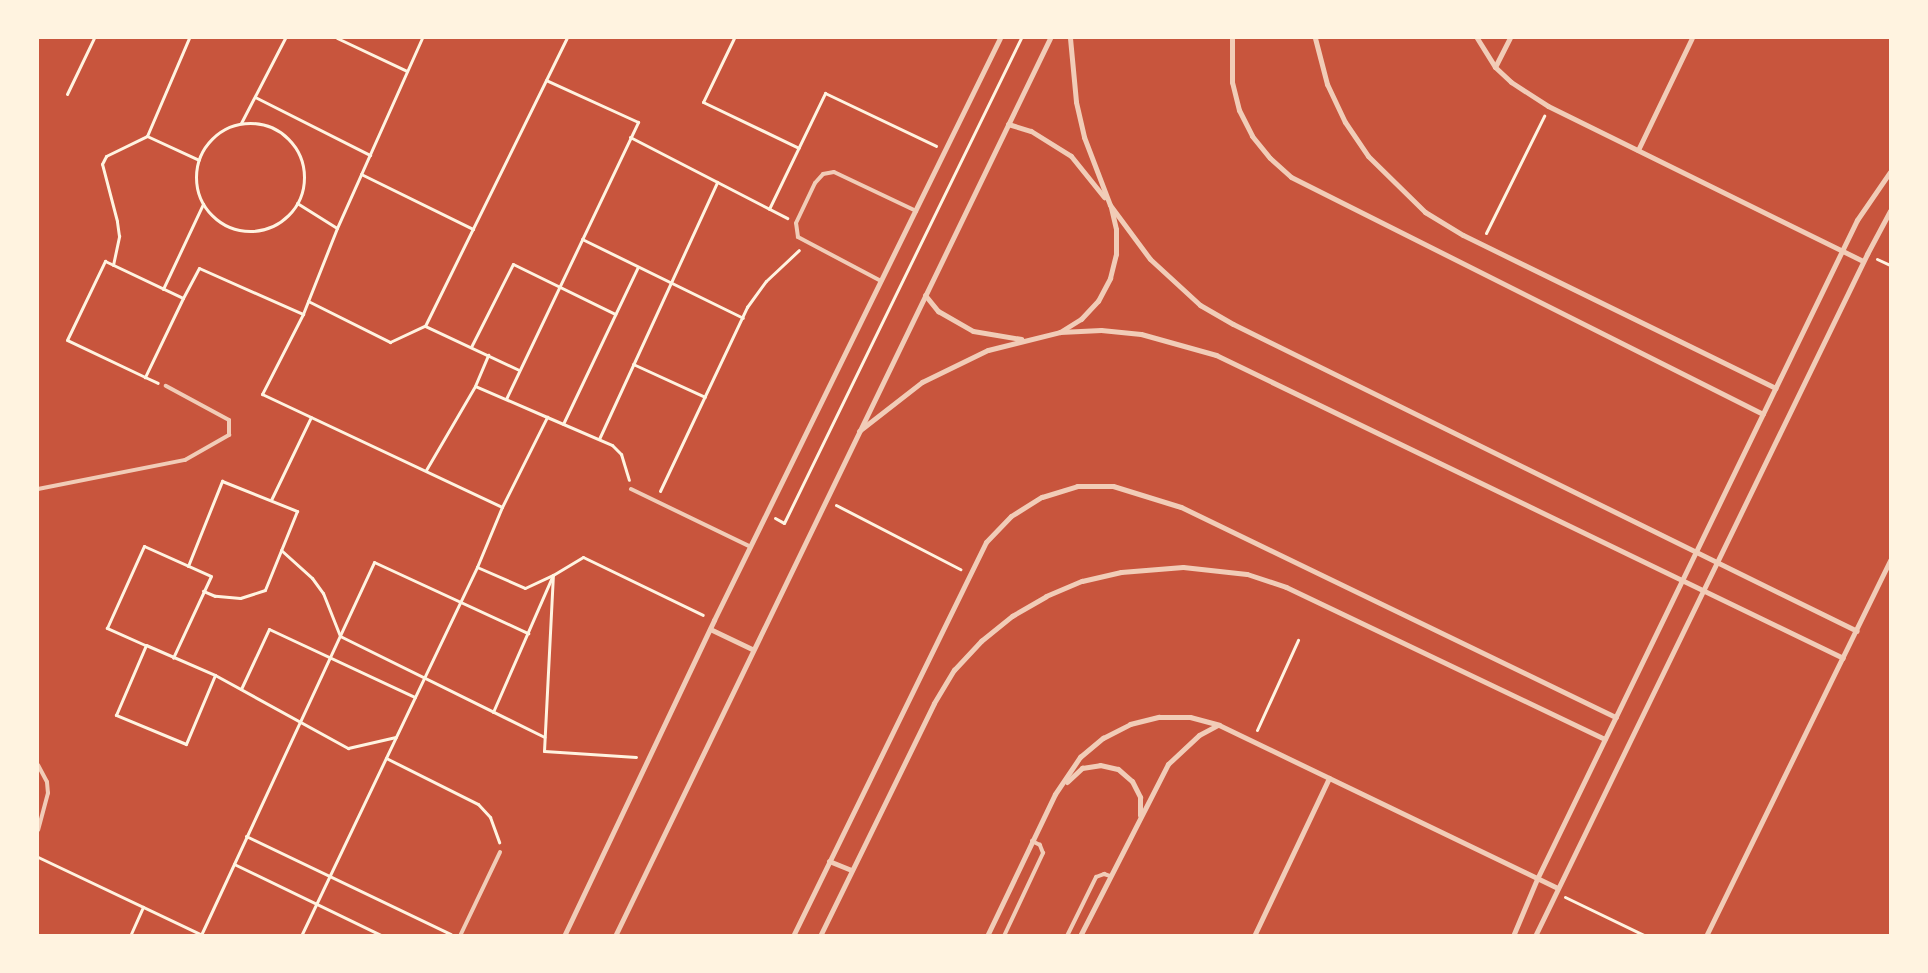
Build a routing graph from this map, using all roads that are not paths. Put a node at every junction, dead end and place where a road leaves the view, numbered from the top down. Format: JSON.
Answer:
{"nodes":[{"id":1,"x":1000,"y":38,"type":"edge"},
{"id":2,"x":1050,"y":38,"type":"edge"},
{"id":3,"x":1070,"y":38,"type":"edge"},
{"id":4,"x":1232,"y":38,"type":"edge"},
{"id":5,"x":1315,"y":38,"type":"edge"},
{"id":6,"x":1477,"y":38,"type":"edge"},
{"id":7,"x":1510,"y":38,"type":"edge"},
{"id":8,"x":1692,"y":38,"type":"edge"},
{"id":9,"x":1496,"y":66,"type":"junction"},
{"id":10,"x":1008,"y":124,"type":"junction"},
{"id":11,"x":1638,"y":150,"type":"junction"},
{"id":12,"x":1890,"y":172,"type":"edge"},
{"id":13,"x":1110,"y":205,"type":"junction"},
{"id":14,"x":916,"y":211,"type":"junction"},
{"id":15,"x":1890,"y":211,"type":"edge"},
{"id":16,"x":1843,"y":251,"type":"junction"},
{"id":17,"x":1863,"y":262,"type":"junction"},
{"id":18,"x":881,"y":281,"type":"junction"},
{"id":19,"x":925,"y":296,"type":"junction"},
{"id":20,"x":1060,"y":332,"type":"junction"},
{"id":21,"x":1024,"y":339,"type":"junction"},
{"id":22,"x":166,"y":386,"type":"dead end"},
{"id":23,"x":1776,"y":388,"type":"junction"},
{"id":24,"x":1763,"y":414,"type":"junction"},
{"id":25,"x":859,"y":431,"type":"junction"},
{"id":26,"x":38,"y":489,"type":"edge"},
{"id":27,"x":631,"y":489,"type":"road end"},
{"id":28,"x":750,"y":547,"type":"junction"},
{"id":29,"x":1696,"y":553,"type":"junction"},
{"id":30,"x":1890,"y":560,"type":"edge"},
{"id":31,"x":1716,"y":562,"type":"junction"},
{"id":32,"x":1682,"y":581,"type":"junction"},
{"id":33,"x":1702,"y":591,"type":"junction"},
{"id":34,"x":710,"y":629,"type":"junction"},
{"id":35,"x":1857,"y":631,"type":"junction"},
{"id":36,"x":752,"y":650,"type":"junction"},
{"id":37,"x":1843,"y":658,"type":"junction"},
{"id":38,"x":1616,"y":717,"type":"junction"},
{"id":39,"x":1219,"y":725,"type":"junction"},
{"id":40,"x":1605,"y":739,"type":"junction"},
{"id":41,"x":38,"y":765,"type":"edge"},
{"id":42,"x":1329,"y":778,"type":"junction"},
{"id":43,"x":1055,"y":794,"type":"junction"},
{"id":44,"x":1140,"y":815,"type":"junction"},
{"id":45,"x":38,"y":830,"type":"edge"},
{"id":46,"x":1032,"y":842,"type":"junction"},
{"id":47,"x":500,"y":852,"type":"road end"},
{"id":48,"x":829,"y":861,"type":"junction"},
{"id":49,"x":851,"y":870,"type":"junction"},
{"id":50,"x":1110,"y":876,"type":"junction"},
{"id":51,"x":1537,"y":879,"type":"junction"},
{"id":52,"x":1554,"y":889,"type":"junction"},
{"id":53,"x":460,"y":936,"type":"edge"},
{"id":54,"x":564,"y":936,"type":"edge"},
{"id":55,"x":615,"y":936,"type":"edge"},
{"id":56,"x":793,"y":936,"type":"edge"},
{"id":57,"x":820,"y":936,"type":"edge"},
{"id":58,"x":987,"y":936,"type":"edge"},
{"id":59,"x":1004,"y":936,"type":"edge"},
{"id":60,"x":1067,"y":936,"type":"edge"},
{"id":61,"x":1080,"y":936,"type":"edge"},
{"id":62,"x":1254,"y":936,"type":"edge"},
{"id":63,"x":1513,"y":936,"type":"edge"},
{"id":64,"x":1534,"y":936,"type":"edge"},
{"id":65,"x":1706,"y":936,"type":"edge"}],
"edges":[{"from":1,"to":14,"type":"street"},
{"from":2,"to":10,"type":"street"},
{"from":3,"to":13,"type":"street"},
{"from":4,"to":24,"type":"street"},
{"from":5,"to":23,"type":"street"},
{"from":6,"to":9,"type":"street"},
{"from":7,"to":9,"type":"street"},
{"from":8,"to":11,"type":"street"},
{"from":9,"to":11,"type":"street"},
{"from":10,"to":13,"type":"street"},
{"from":10,"to":19,"type":"street"},
{"from":11,"to":16,"type":"street"},
{"from":12,"to":16,"type":"street"},
{"from":13,"to":20,"type":"street"},
{"from":13,"to":29,"type":"street"},
{"from":14,"to":18,"type":"street"},
{"from":14,"to":18,"type":"lane"},
{"from":15,"to":17,"type":"street"},
{"from":16,"to":17,"type":"street"},
{"from":16,"to":23,"type":"street"},
{"from":17,"to":31,"type":"street"},
{"from":18,"to":28,"type":"street"},
{"from":19,"to":21,"type":"street"},
{"from":19,"to":25,"type":"street"},
{"from":20,"to":21,"type":"street"},
{"from":20,"to":32,"type":"street"},
{"from":21,"to":25,"type":"street"},
{"from":22,"to":26,"type":"lane"},
{"from":23,"to":24,"type":"street"},
{"from":24,"to":29,"type":"street"},
{"from":25,"to":36,"type":"street"},
{"from":27,"to":28,"type":"lane"},
{"from":28,"to":34,"type":"street"},
{"from":29,"to":31,"type":"street"},
{"from":29,"to":32,"type":"street"},
{"from":30,"to":35,"type":"street"},
{"from":31,"to":33,"type":"street"},
{"from":31,"to":35,"type":"street"},
{"from":32,"to":33,"type":"street"},
{"from":32,"to":38,"type":"street"},
{"from":33,"to":37,"type":"street"},
{"from":33,"to":52,"type":"street"},
{"from":34,"to":36,"type":"street"},
{"from":34,"to":54,"type":"street"},
{"from":35,"to":37,"type":"street"},
{"from":36,"to":55,"type":"street"},
{"from":37,"to":65,"type":"street"},
{"from":38,"to":40,"type":"street"},
{"from":38,"to":48,"type":"street"},
{"from":39,"to":42,"type":"street"},
{"from":39,"to":43,"type":"street"},
{"from":39,"to":44,"type":"street"},
{"from":40,"to":49,"type":"street"},
{"from":40,"to":51,"type":"street"},
{"from":41,"to":45,"type":"lane"},
{"from":42,"to":51,"type":"street"},
{"from":42,"to":62,"type":"street"},
{"from":43,"to":44,"type":"street"},
{"from":43,"to":46,"type":"street"},
{"from":44,"to":50,"type":"street"},
{"from":46,"to":58,"type":"street"},
{"from":46,"to":59,"type":"lane"},
{"from":47,"to":53,"type":"lane"},
{"from":48,"to":49,"type":"street"},
{"from":48,"to":56,"type":"street"},
{"from":49,"to":57,"type":"street"},
{"from":50,"to":60,"type":"lane"},
{"from":50,"to":61,"type":"street"},
{"from":51,"to":52,"type":"street"},
{"from":51,"to":63,"type":"street"},
{"from":52,"to":64,"type":"street"}]}
